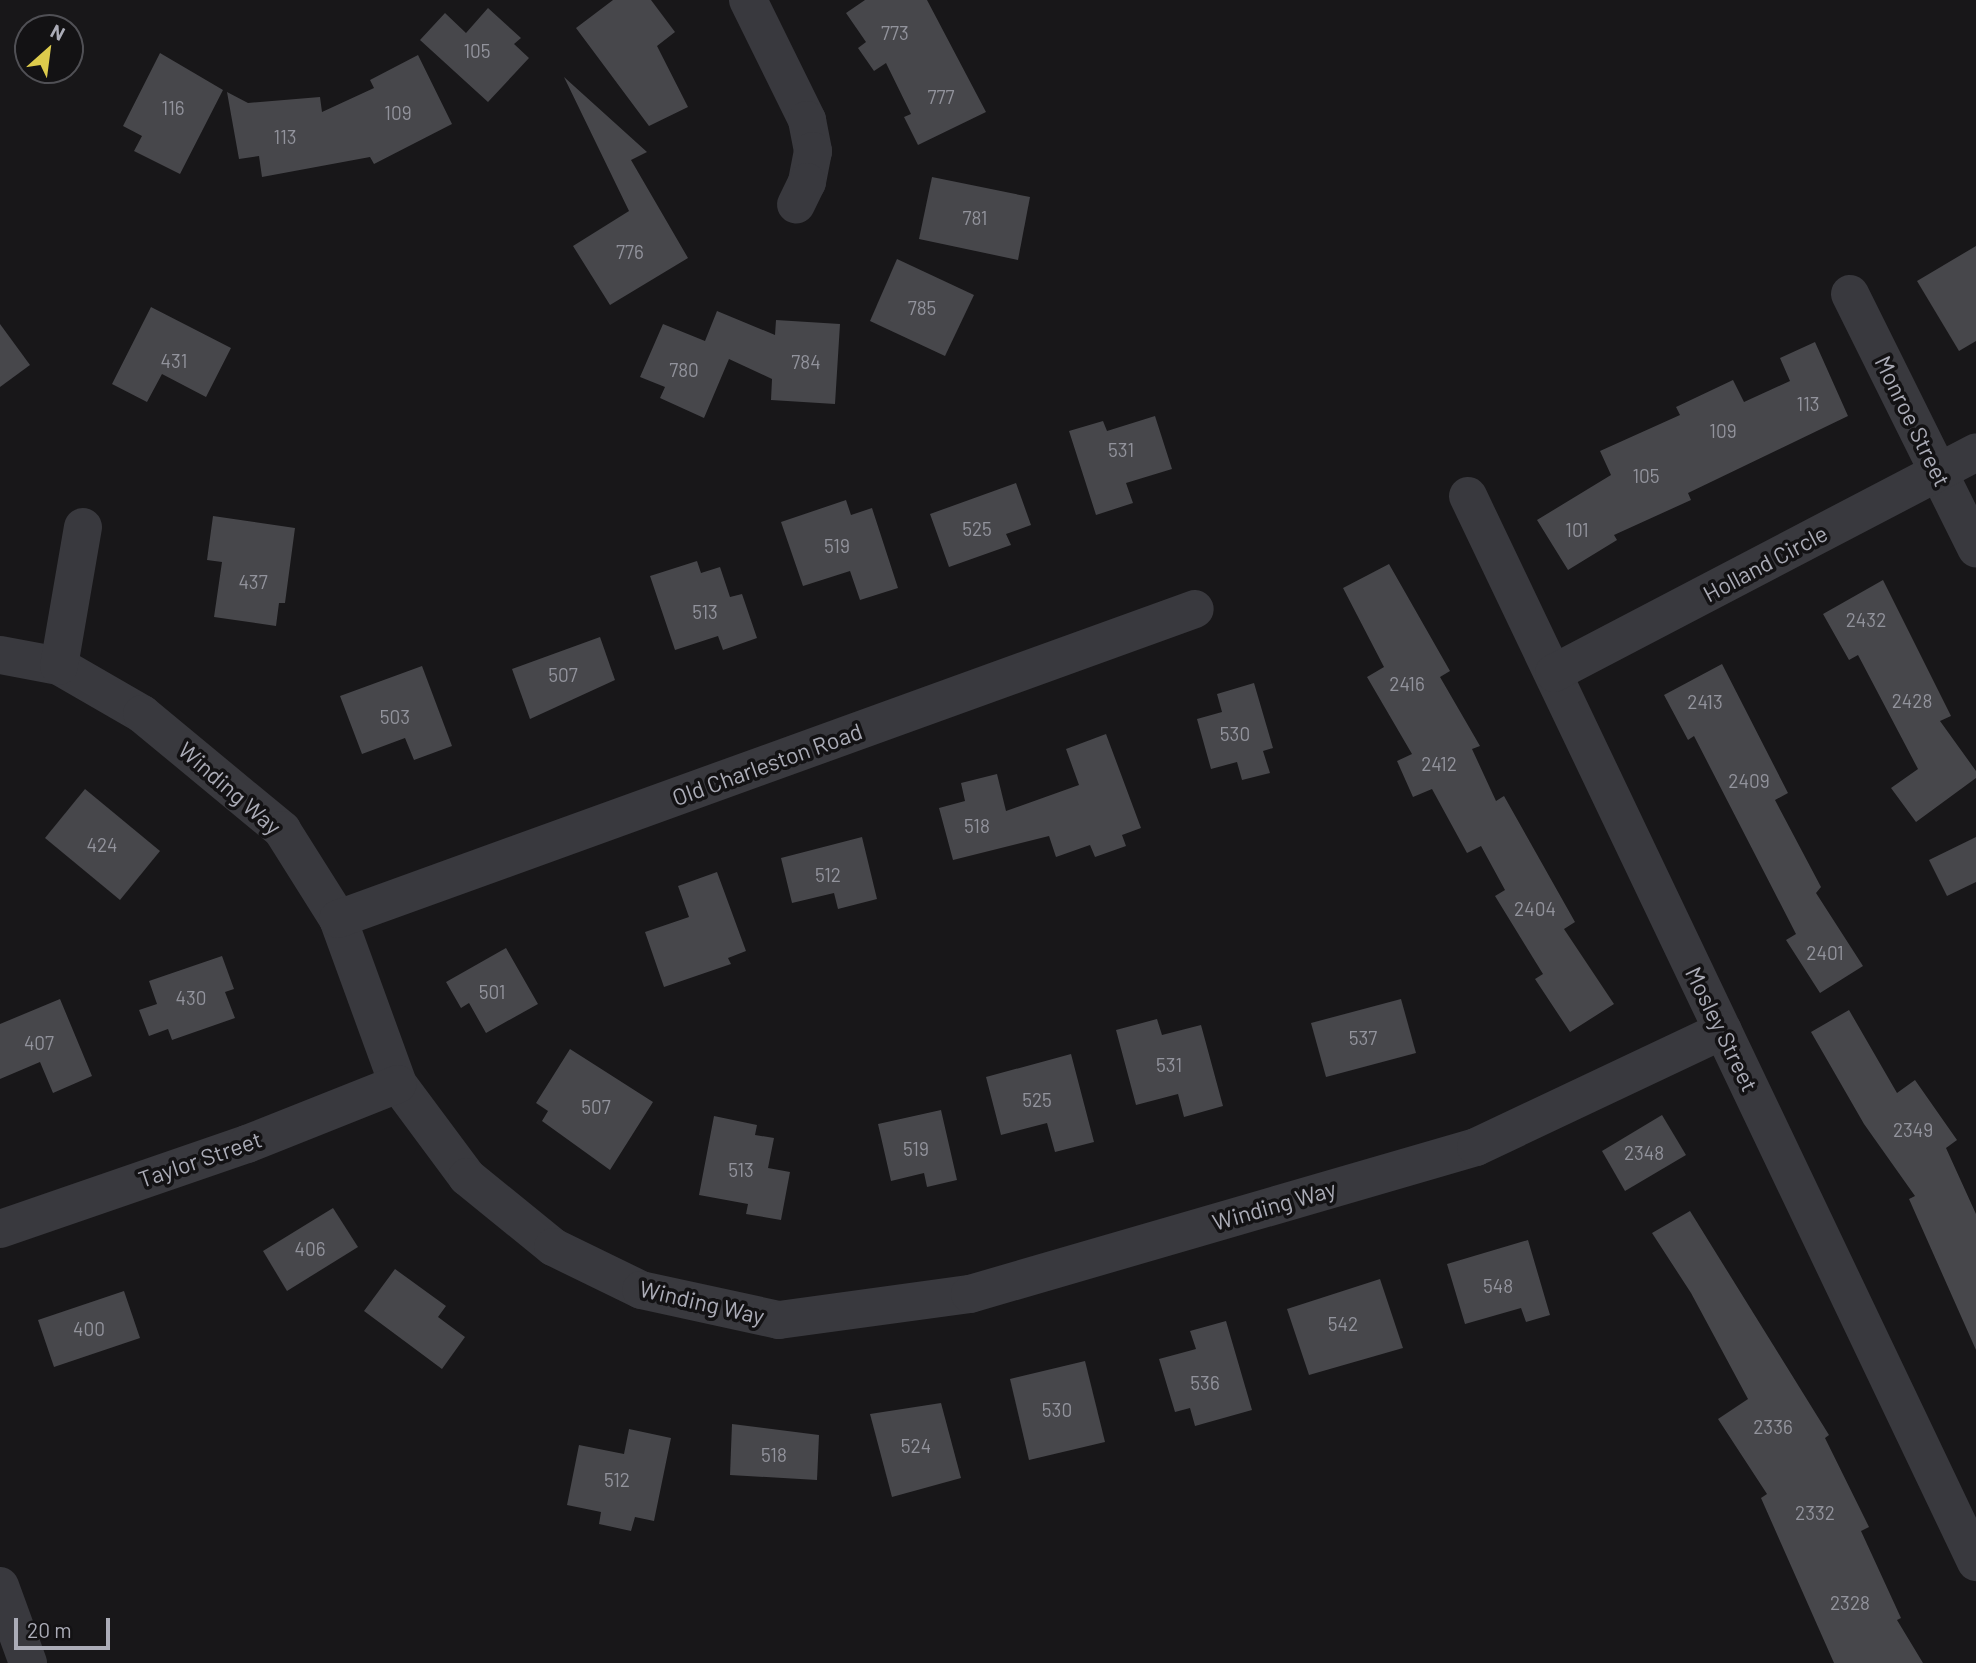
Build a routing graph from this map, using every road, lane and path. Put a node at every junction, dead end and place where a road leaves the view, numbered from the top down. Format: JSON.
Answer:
{"nodes":[{"id":1,"x":748,"y":0,"type":"edge"},
{"id":2,"x":796,"y":205,"type":"dead end"},
{"id":3,"x":1850,"y":294,"type":"dead end"},
{"id":4,"x":1976,"y":452,"type":"edge"},
{"id":5,"x":1939,"y":472,"type":"junction"},
{"id":6,"x":1468,"y":496,"type":"dead end"},
{"id":7,"x":83,"y":527,"type":"dead end"},
{"id":8,"x":1976,"y":548,"type":"edge"},
{"id":9,"x":1195,"y":609,"type":"dead end"},
{"id":10,"x":0,"y":655,"type":"edge"},
{"id":11,"x":59,"y":666,"type":"junction"},
{"id":12,"x":1554,"y":673,"type":"junction"},
{"id":13,"x":338,"y":919,"type":"junction"},
{"id":14,"x":1723,"y":1030,"type":"junction"},
{"id":15,"x":398,"y":1084,"type":"junction"},
{"id":16,"x":0,"y":1229,"type":"edge"},
{"id":17,"x":1976,"y":1562,"type":"edge"},
{"id":18,"x":0,"y":1586,"type":"edge"},
{"id":19,"x":28,"y":1663,"type":"edge"}],
"edges":[{"from":1,"to":2,"type":"street"},
{"from":3,"to":5,"type":"street","name":"Monroe Street"},
{"from":4,"to":5,"type":"street","name":"Holland Circle"},
{"from":5,"to":8,"type":"street","name":"Monroe Street"},
{"from":5,"to":12,"type":"street","name":"Holland Circle"},
{"from":6,"to":12,"type":"street","name":"Mosley Street"},
{"from":7,"to":11,"type":"street"},
{"from":9,"to":13,"type":"street","name":"Old Charleston Road"},
{"from":10,"to":11,"type":"street","name":"Winding Way"},
{"from":11,"to":13,"type":"street","name":"Winding Way"},
{"from":12,"to":14,"type":"street","name":"Mosley Street"},
{"from":13,"to":15,"type":"street","name":"Winding Way"},
{"from":14,"to":15,"type":"street","name":"Winding Way"},
{"from":14,"to":17,"type":"street","name":"Mosley Street"},
{"from":15,"to":16,"type":"street","name":"Taylor Street"},
{"from":18,"to":19,"type":"street"}]}
